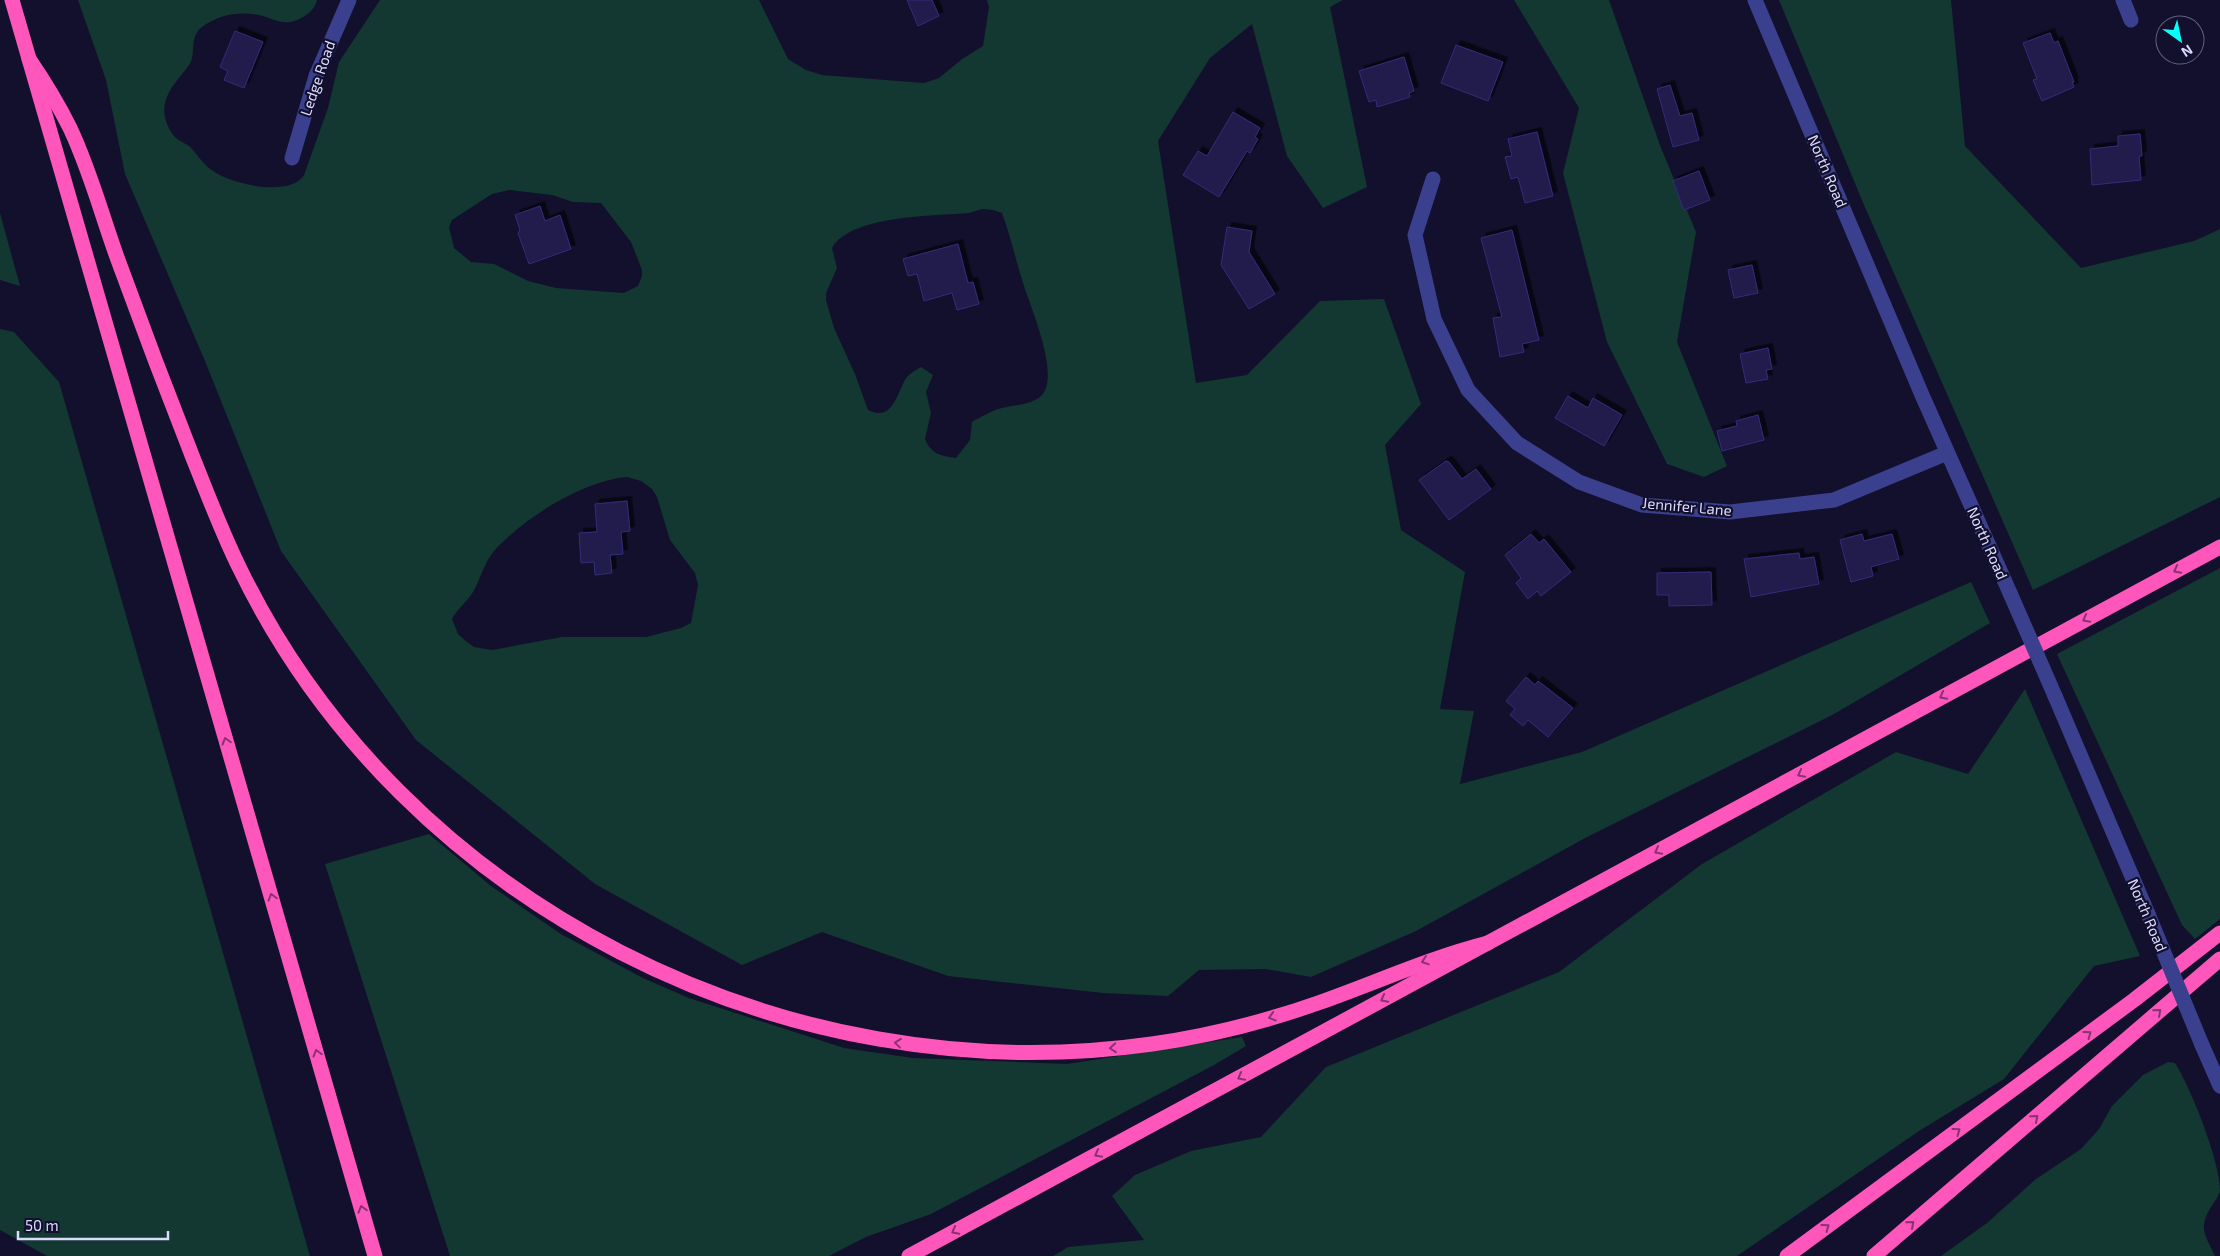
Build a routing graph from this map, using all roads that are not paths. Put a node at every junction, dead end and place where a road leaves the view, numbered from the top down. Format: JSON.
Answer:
{"nodes":[{"id":1,"x":12,"y":0,"type":"edge"},
{"id":2,"x":348,"y":0,"type":"edge"},
{"id":3,"x":1756,"y":0,"type":"edge"},
{"id":4,"x":2123,"y":0,"type":"edge"},
{"id":5,"x":2132,"y":20,"type":"dead end"},
{"id":6,"x":29,"y":59,"type":"junction"},
{"id":7,"x":292,"y":158,"type":"dead end"},
{"id":8,"x":1433,"y":179,"type":"dead end"},
{"id":9,"x":1947,"y":452,"type":"junction"},
{"id":10,"x":2220,"y":547,"type":"edge"},
{"id":11,"x":2220,"y":933,"type":"edge"},
{"id":12,"x":1488,"y":943,"type":"junction"},
{"id":13,"x":2220,"y":959,"type":"edge"},
{"id":14,"x":2220,"y":1086,"type":"edge"},
{"id":15,"x":376,"y":1256,"type":"edge"},
{"id":16,"x":909,"y":1256,"type":"edge"},
{"id":17,"x":1787,"y":1256,"type":"edge"},
{"id":18,"x":1874,"y":1256,"type":"edge"}],
"edges":[{"from":1,"to":6,"type":"highway"},
{"from":2,"to":7,"type":"street","name":"Ledge Road"},
{"from":3,"to":9,"type":"street","name":"North Road"},
{"from":4,"to":5,"type":"street"},
{"from":12,"to":6,"type":"highway","one_way":true},
{"from":15,"to":6,"type":"highway","one_way":true},
{"from":8,"to":9,"type":"street","name":"Jennifer Lane"},
{"from":9,"to":14,"type":"street","name":"North Road","bridge":true},
{"from":10,"to":12,"type":"highway","one_way":true},
{"from":17,"to":11,"type":"highway","one_way":true},
{"from":12,"to":16,"type":"highway","one_way":true},
{"from":18,"to":13,"type":"highway","one_way":true}]}
